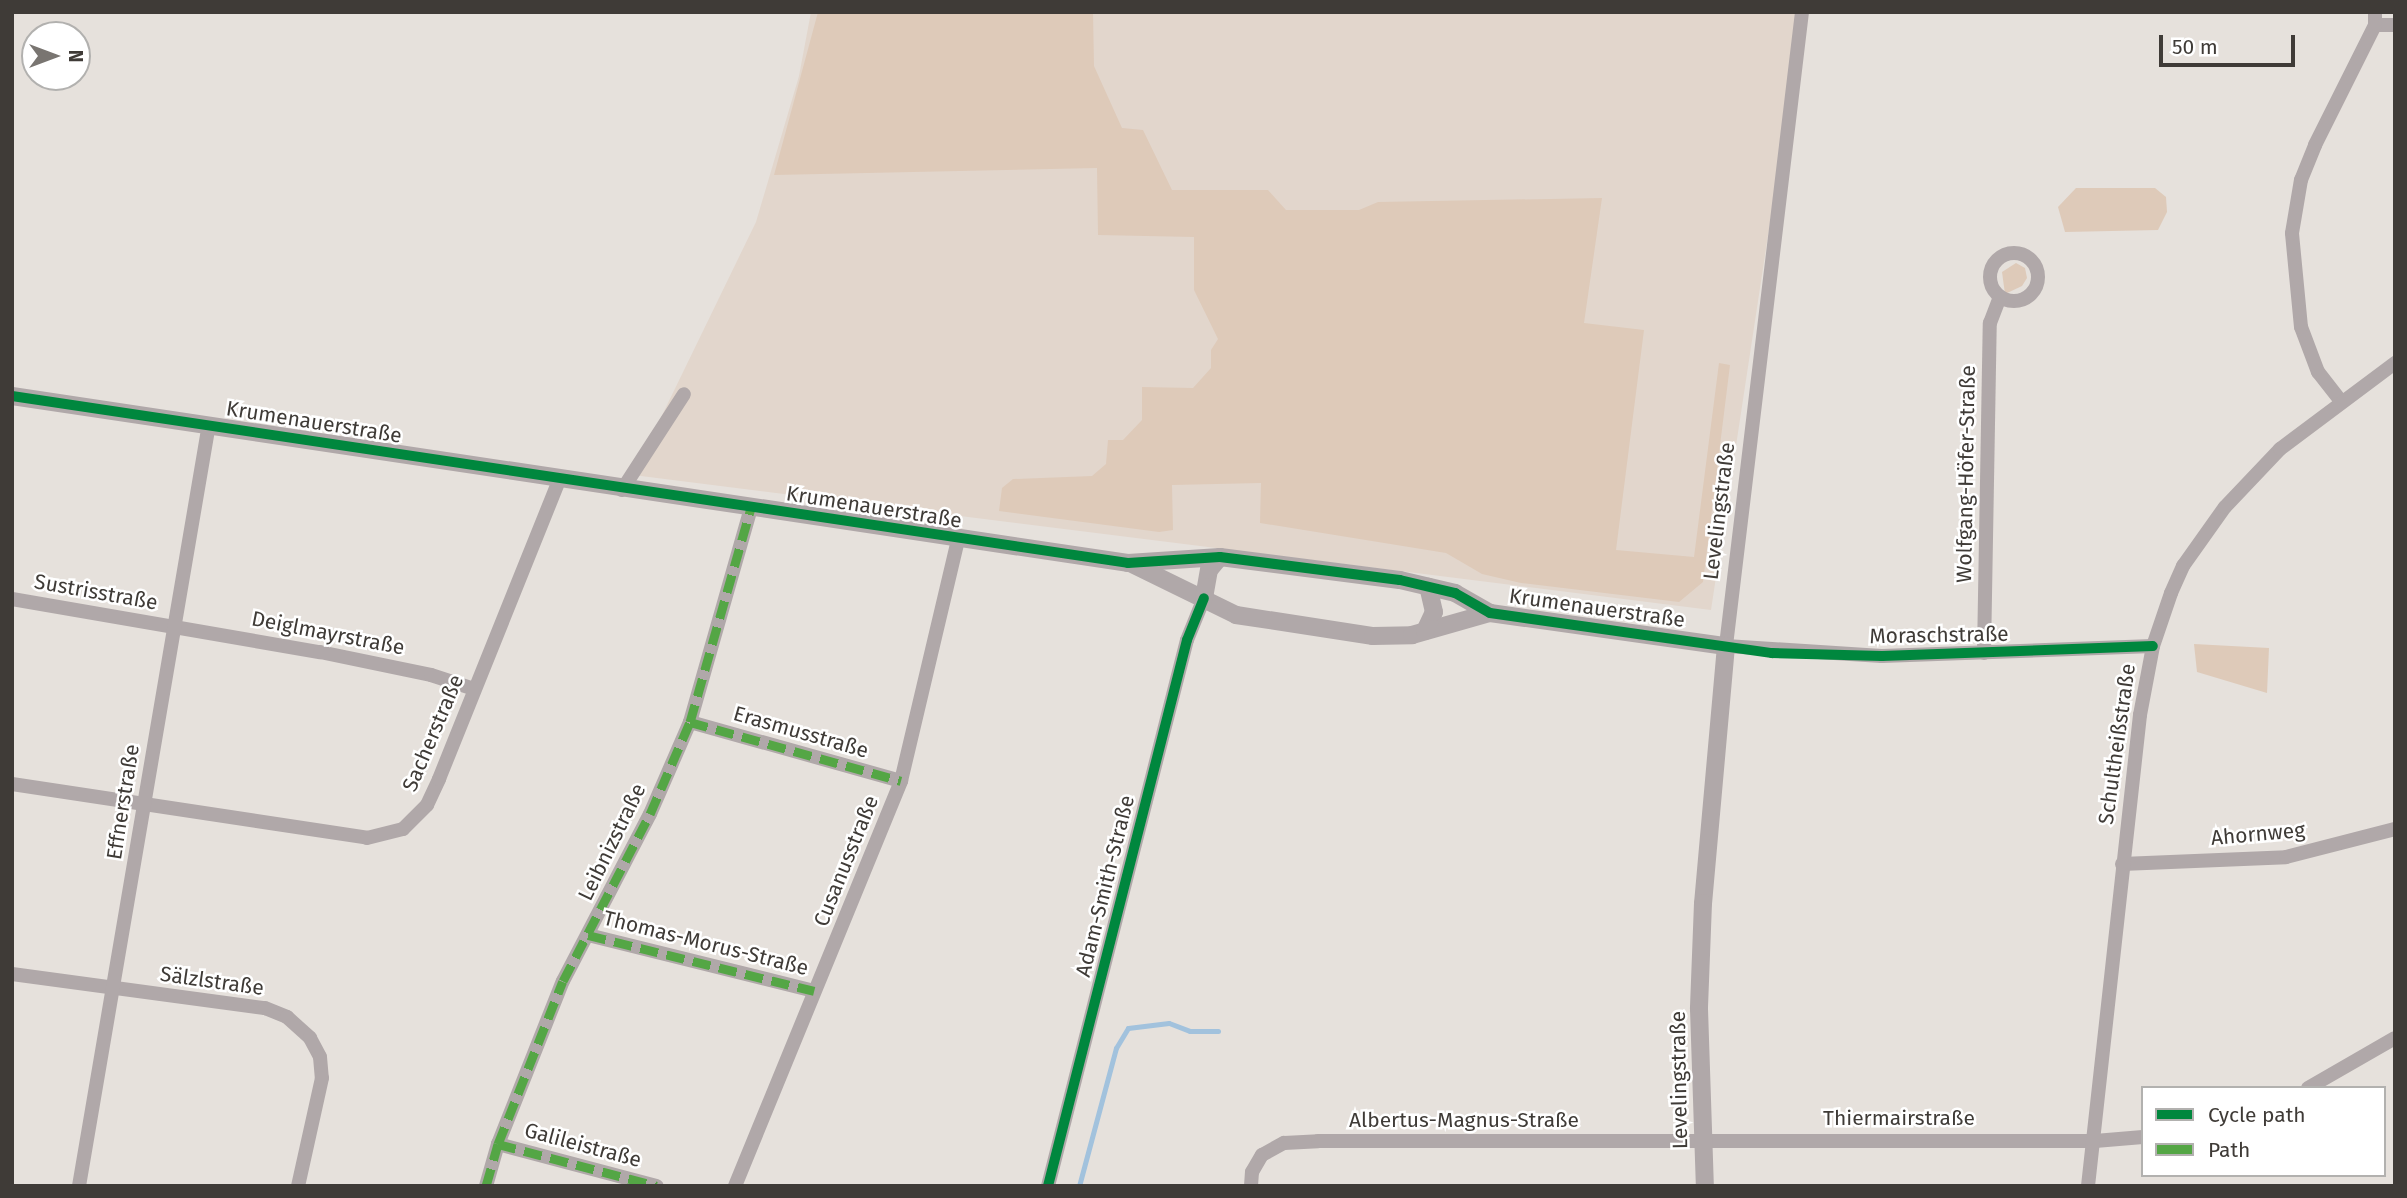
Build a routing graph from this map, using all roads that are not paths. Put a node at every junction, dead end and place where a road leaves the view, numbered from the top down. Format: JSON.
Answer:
{"nodes":[{"id":1,"x":1802,"y":12,"type":"edge"},
{"id":2,"x":2375,"y":18,"type":"edge"},
{"id":3,"x":2395,"y":25,"type":"edge"},
{"id":4,"x":2000,"y":296,"type":"dead end"},
{"id":5,"x":2395,"y":363,"type":"edge"},
{"id":6,"x":684,"y":394,"type":"dead end"},
{"id":7,"x":12,"y":396,"type":"edge"},
{"id":8,"x":2340,"y":400,"type":"junction"},
{"id":9,"x":209,"y":424,"type":"junction"},
{"id":10,"x":559,"y":481,"type":"junction"},
{"id":11,"x":622,"y":490,"type":"junction"},
{"id":12,"x":751,"y":508,"type":"junction"},
{"id":13,"x":958,"y":540,"type":"junction"},
{"id":14,"x":1220,"y":557,"type":"junction"},
{"id":15,"x":1128,"y":563,"type":"junction"},
{"id":16,"x":1428,"y":587,"type":"junction"},
{"id":17,"x":1204,"y":598,"type":"junction"},
{"id":18,"x":12,"y":599,"type":"edge"},
{"id":19,"x":1490,"y":613,"type":"junction"},
{"id":20,"x":173,"y":626,"type":"junction"},
{"id":21,"x":1425,"y":631,"type":"junction"},
{"id":22,"x":1726,"y":646,"type":"junction"},
{"id":23,"x":2153,"y":646,"type":"junction"},
{"id":24,"x":1984,"y":653,"type":"junction"},
{"id":25,"x":474,"y":689,"type":"junction"},
{"id":26,"x":690,"y":722,"type":"junction"},
{"id":27,"x":901,"y":781,"type":"junction"},
{"id":28,"x":12,"y":784,"type":"edge"},
{"id":29,"x":144,"y":806,"type":"junction"},
{"id":30,"x":2395,"y":829,"type":"edge"},
{"id":31,"x":2122,"y":863,"type":"junction"},
{"id":32,"x":588,"y":936,"type":"junction"},
{"id":33,"x":12,"y":974,"type":"edge"},
{"id":34,"x":114,"y":988,"type":"junction"},
{"id":35,"x":814,"y":991,"type":"junction"},
{"id":36,"x":2395,"y":1038,"type":"edge"},
{"id":37,"x":2311,"y":1086,"type":"edge"},
{"id":38,"x":2141,"y":1137,"type":"edge"},
{"id":39,"x":1703,"y":1141,"type":"junction"},
{"id":40,"x":2095,"y":1141,"type":"junction"},
{"id":41,"x":498,"y":1144,"type":"junction"},
{"id":42,"x":79,"y":1186,"type":"edge"},
{"id":43,"x":298,"y":1186,"type":"edge"},
{"id":44,"x":486,"y":1186,"type":"edge"},
{"id":45,"x":657,"y":1186,"type":"edge"},
{"id":46,"x":735,"y":1186,"type":"edge"},
{"id":47,"x":1048,"y":1186,"type":"edge"},
{"id":48,"x":1251,"y":1186,"type":"edge"},
{"id":49,"x":1705,"y":1186,"type":"edge"},
{"id":50,"x":2088,"y":1186,"type":"edge"}],
"edges":[{"from":1,"to":22,"type":"street","name":"Levelingstraße"},
{"from":2,"to":3,"type":"street"},
{"from":2,"to":8,"type":"street"},
{"from":4,"to":24,"type":"street","name":"Wolfgang-Höfer-Straße"},
{"from":5,"to":8,"type":"street","name":"Schultheißstraße"},
{"from":6,"to":11,"type":"street"},
{"from":7,"to":9,"type":"street","name":"Krumenauerstraße"},
{"from":8,"to":23,"type":"street","name":"Schultheißstraße"},
{"from":9,"to":10,"type":"street","name":"Krumenauerstraße"},
{"from":9,"to":20,"type":"street","name":"Effnerstraße"},
{"from":10,"to":11,"type":"street","name":"Krumenauerstraße"},
{"from":10,"to":25,"type":"street","name":"Sacherstraße"},
{"from":11,"to":12,"type":"street","name":"Krumenauerstraße"},
{"from":12,"to":13,"type":"street","name":"Krumenauerstraße"},
{"from":12,"to":26,"type":"street","name":"Leibnizstraße"},
{"from":13,"to":15,"type":"street","name":"Krumenauerstraße"},
{"from":13,"to":27,"type":"street","name":"Cusanusstraße"},
{"from":14,"to":15,"type":"street","name":"Krumenauerstraße"},
{"from":14,"to":16,"type":"street","name":"Krumenauerstraße"},
{"from":14,"to":17,"type":"street"},
{"from":15,"to":17,"type":"street","name":"Krumenauerstraße"},
{"from":16,"to":19,"type":"street","name":"Krumenauerstraße"},
{"from":16,"to":21,"type":"street"},
{"from":17,"to":21,"type":"street","name":"Krumenauerstraße"},
{"from":17,"to":47,"type":"street","name":"Adam-Smith-Straße"},
{"from":18,"to":20,"type":"street","name":"Sustrisstraße"},
{"from":19,"to":21,"type":"street","name":"Krumenauerstraße"},
{"from":19,"to":22,"type":"street","name":"Krumenauerstraße"},
{"from":20,"to":25,"type":"street","name":"Deiglmayrstraße"},
{"from":20,"to":29,"type":"street","name":"Effnerstraße"},
{"from":22,"to":24,"type":"street","name":"Moraschstraße"},
{"from":22,"to":39,"type":"street","name":"Levelingstraße"},
{"from":23,"to":24,"type":"street","name":"Moraschstraße"},
{"from":23,"to":31,"type":"street","name":"Schultheißstraße"},
{"from":25,"to":29,"type":"street","name":"Sacherstraße"},
{"from":26,"to":27,"type":"street","name":"Erasmusstraße"},
{"from":26,"to":32,"type":"street","name":"Leibnizstraße"},
{"from":27,"to":35,"type":"street","name":"Cusanusstraße"},
{"from":28,"to":29,"type":"street","name":"Sacherstraße"},
{"from":29,"to":34,"type":"street","name":"Effnerstraße"},
{"from":30,"to":31,"type":"street","name":"Ahornweg"},
{"from":31,"to":40,"type":"street","name":"Schultheißstraße"},
{"from":32,"to":35,"type":"street","name":"Thomas-Morus-Straße"},
{"from":32,"to":41,"type":"street","name":"Leibnizstraße"},
{"from":33,"to":34,"type":"street"},
{"from":34,"to":42,"type":"street","name":"Effnerstraße"},
{"from":34,"to":43,"type":"street","name":"Sälzlstraße"},
{"from":35,"to":46,"type":"street","name":"Cusanusstraße"},
{"from":36,"to":37,"type":"street"},
{"from":38,"to":40,"type":"street","name":"Thiermairstraße"},
{"from":39,"to":40,"type":"street","name":"Thiermairstraße"},
{"from":39,"to":48,"type":"street","name":"Albertus-Magnus-Straße"},
{"from":39,"to":49,"type":"street","name":"Levelingstraße"},
{"from":40,"to":50,"type":"street","name":"Schultheißstraße"},
{"from":41,"to":44,"type":"street","name":"Leibnizstraße"},
{"from":41,"to":45,"type":"street","name":"Galileistraße"}]}
